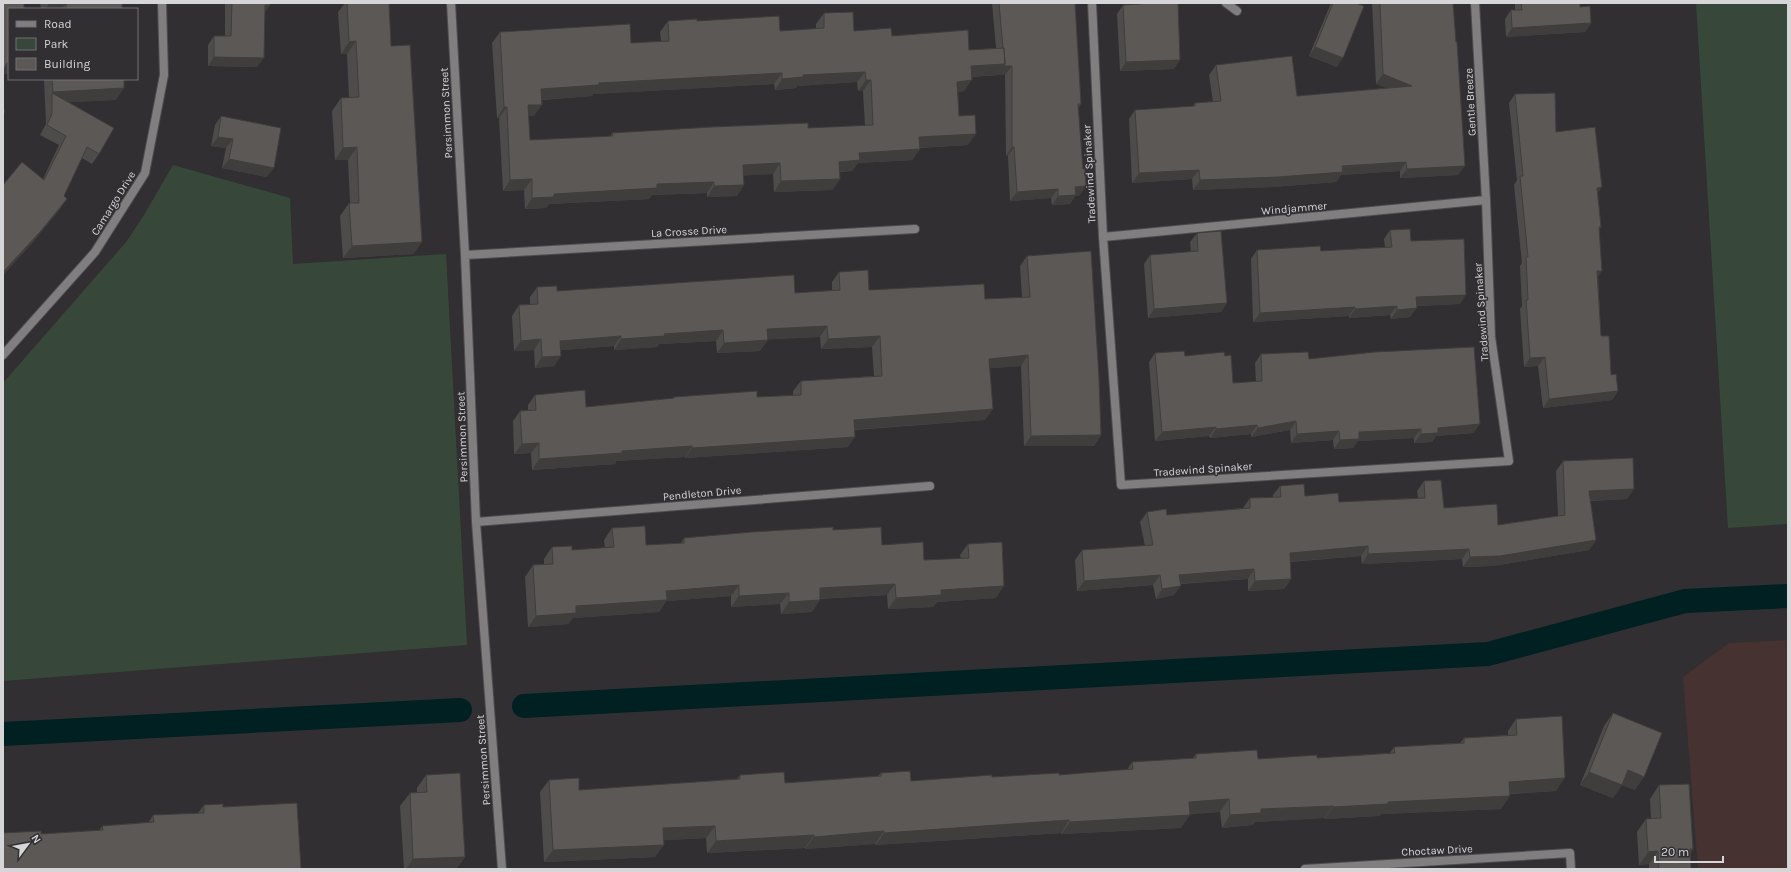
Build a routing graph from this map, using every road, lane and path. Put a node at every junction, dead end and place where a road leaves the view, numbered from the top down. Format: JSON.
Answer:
{"nodes":[{"id":1,"x":162,"y":3,"type":"edge"},
{"id":2,"x":450,"y":3,"type":"edge"},
{"id":3,"x":1092,"y":3,"type":"edge"},
{"id":4,"x":1226,"y":3,"type":"edge"},
{"id":5,"x":1475,"y":3,"type":"edge"},
{"id":6,"x":1237,"y":11,"type":"dead end"},
{"id":7,"x":1486,"y":200,"type":"junction"},
{"id":8,"x":915,"y":229,"type":"dead end"},
{"id":9,"x":1103,"y":237,"type":"junction"},
{"id":10,"x":465,"y":255,"type":"junction"},
{"id":11,"x":3,"y":355,"type":"edge"},
{"id":12,"x":930,"y":486,"type":"dead end"},
{"id":13,"x":476,"y":522,"type":"junction"},
{"id":14,"x":502,"y":869,"type":"edge"},
{"id":15,"x":1305,"y":869,"type":"edge"},
{"id":16,"x":1571,"y":869,"type":"edge"}],
"edges":[{"from":1,"to":11,"type":"street","name":"Camargo Drive"},
{"from":2,"to":10,"type":"street","name":"Persimmon Street"},
{"from":3,"to":9,"type":"street","name":"Tradewind Spinaker"},
{"from":4,"to":6,"type":"street"},
{"from":5,"to":7,"type":"street","name":"Gentle Breeze"},
{"from":7,"to":9,"type":"street","name":"Windjammer"},
{"from":7,"to":9,"type":"street","name":"Tradewind Spinaker"},
{"from":8,"to":10,"type":"street","name":"La Crosse Drive"},
{"from":10,"to":13,"type":"street","name":"Persimmon Street"},
{"from":12,"to":13,"type":"street","name":"Pendleton Drive"},
{"from":13,"to":14,"type":"street","name":"Persimmon Street"},
{"from":15,"to":16,"type":"street","name":"Choctaw Drive"}]}
